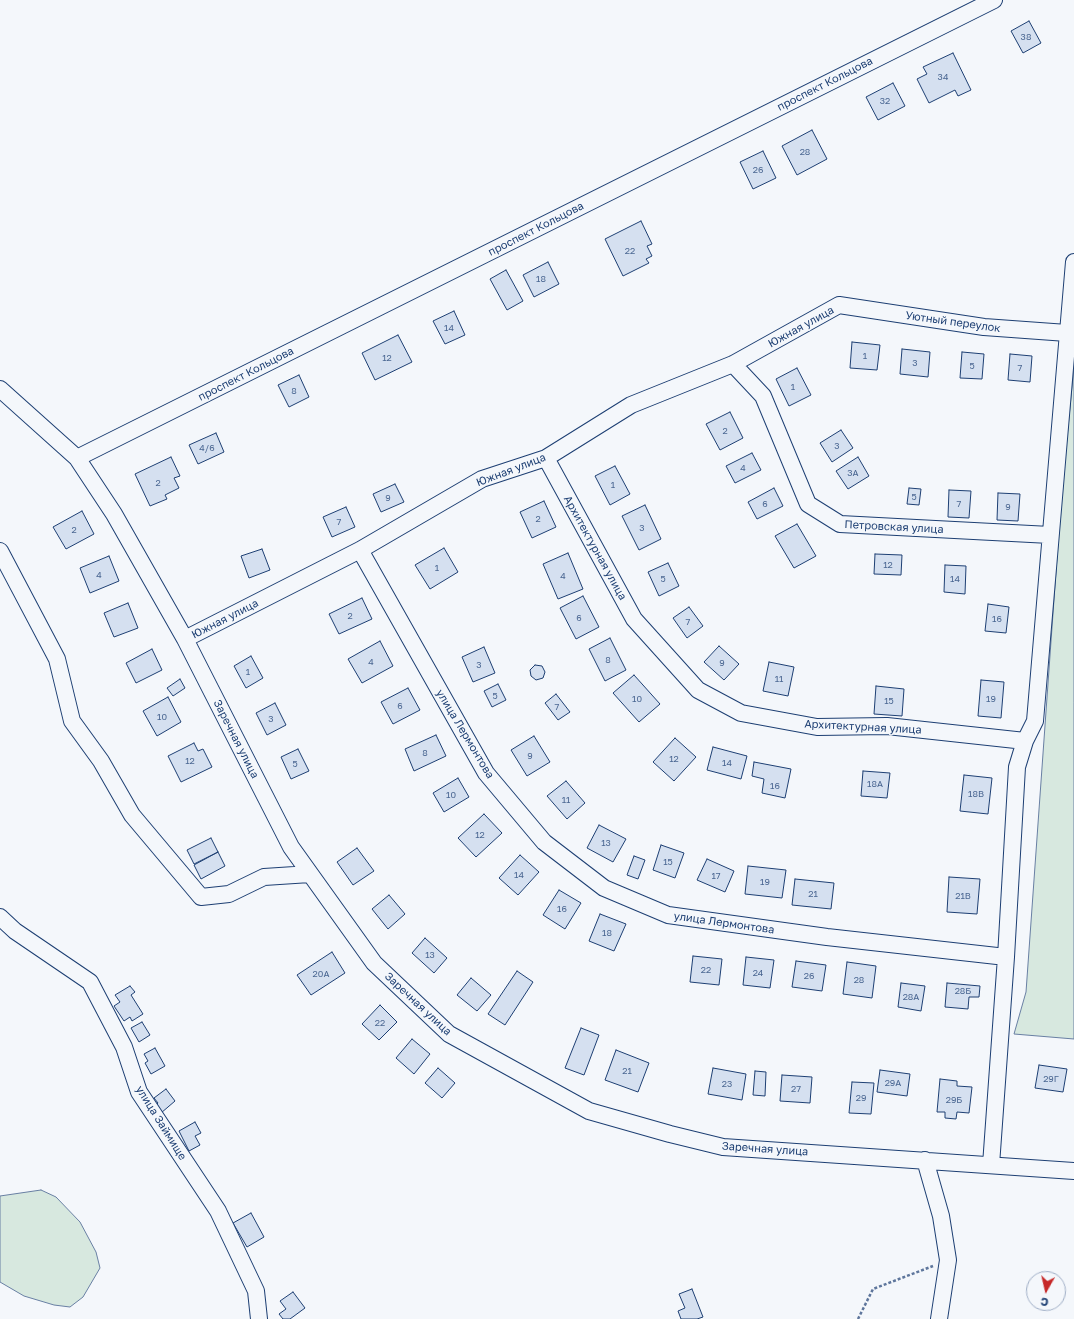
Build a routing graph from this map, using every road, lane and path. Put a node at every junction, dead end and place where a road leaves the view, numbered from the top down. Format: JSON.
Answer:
{"nodes":[{"id":1,"x":994,"y":0,"type":"edge"},
{"id":2,"x":1074,"y":262,"type":"edge"},
{"id":3,"x":840,"y":305,"type":"joint"},
{"id":4,"x":1067,"y":333,"type":"junction"},
{"id":5,"x":733,"y":364,"type":"junction"},
{"id":6,"x":0,"y":389,"type":"edge"},
{"id":7,"x":77,"y":458,"type":"junction"},
{"id":8,"x":546,"y":458,"type":"junction"},
{"id":9,"x":1050,"y":535,"type":"junction"},
{"id":10,"x":360,"y":550,"type":"junction"},
{"id":11,"x":0,"y":551,"type":"edge"},
{"id":12,"x":185,"y":639,"type":"junction"},
{"id":13,"x":1025,"y":741,"type":"junction"},
{"id":14,"x":310,"y":874,"type":"junction"},
{"id":15,"x":0,"y":917,"type":"edge"},
{"id":16,"x":1006,"y":957,"type":"junction"},
{"id":17,"x":925,"y":1160,"type":"junction"},
{"id":18,"x":991,"y":1165,"type":"junction"},
{"id":19,"x":1074,"y":1171,"type":"edge"},
{"id":20,"x":948,"y":1260,"type":"junction"},
{"id":21,"x":259,"y":1319,"type":"edge"},
{"id":22,"x":858,"y":1319,"type":"edge"},
{"id":23,"x":939,"y":1319,"type":"edge"}],
"edges":[{"from":1,"to":7,"type":"street","name":"проспект Кольцова"},
{"from":2,"to":4,"type":"street"},
{"from":3,"to":4,"type":"street","name":"Уютный переулок"},
{"from":3,"to":5,"type":"street","name":"Южная улица"},
{"from":4,"to":9,"type":"street"},
{"from":5,"to":8,"type":"street","name":"Южная улица"},
{"from":5,"to":9,"type":"street","name":"Петровская улица"},
{"from":6,"to":7,"type":"street","name":"Заречная улица"},
{"from":7,"to":12,"type":"street","name":"Заречная улица"},
{"from":8,"to":10,"type":"street","name":"Южная улица"},
{"from":8,"to":13,"type":"street","name":"Архитектурная улица"},
{"from":9,"to":13,"type":"street"},
{"from":10,"to":12,"type":"street","name":"Южная улица"},
{"from":10,"to":16,"type":"street","name":"улица Лермонтова"},
{"from":11,"to":14,"type":"street"},
{"from":12,"to":14,"type":"street","name":"Заречная улица"},
{"from":13,"to":16,"type":"street"},
{"from":14,"to":17,"type":"street","name":"Заречная улица"},
{"from":15,"to":21,"type":"street","name":"улица Займище"},
{"from":16,"to":18,"type":"street"},
{"from":17,"to":18,"type":"street","name":"Заречная улица"},
{"from":17,"to":20,"type":"street"},
{"from":18,"to":19,"type":"street","name":"Заречная улица"},
{"from":20,"to":22,"type":"path"},
{"from":20,"to":23,"type":"street"}]}
